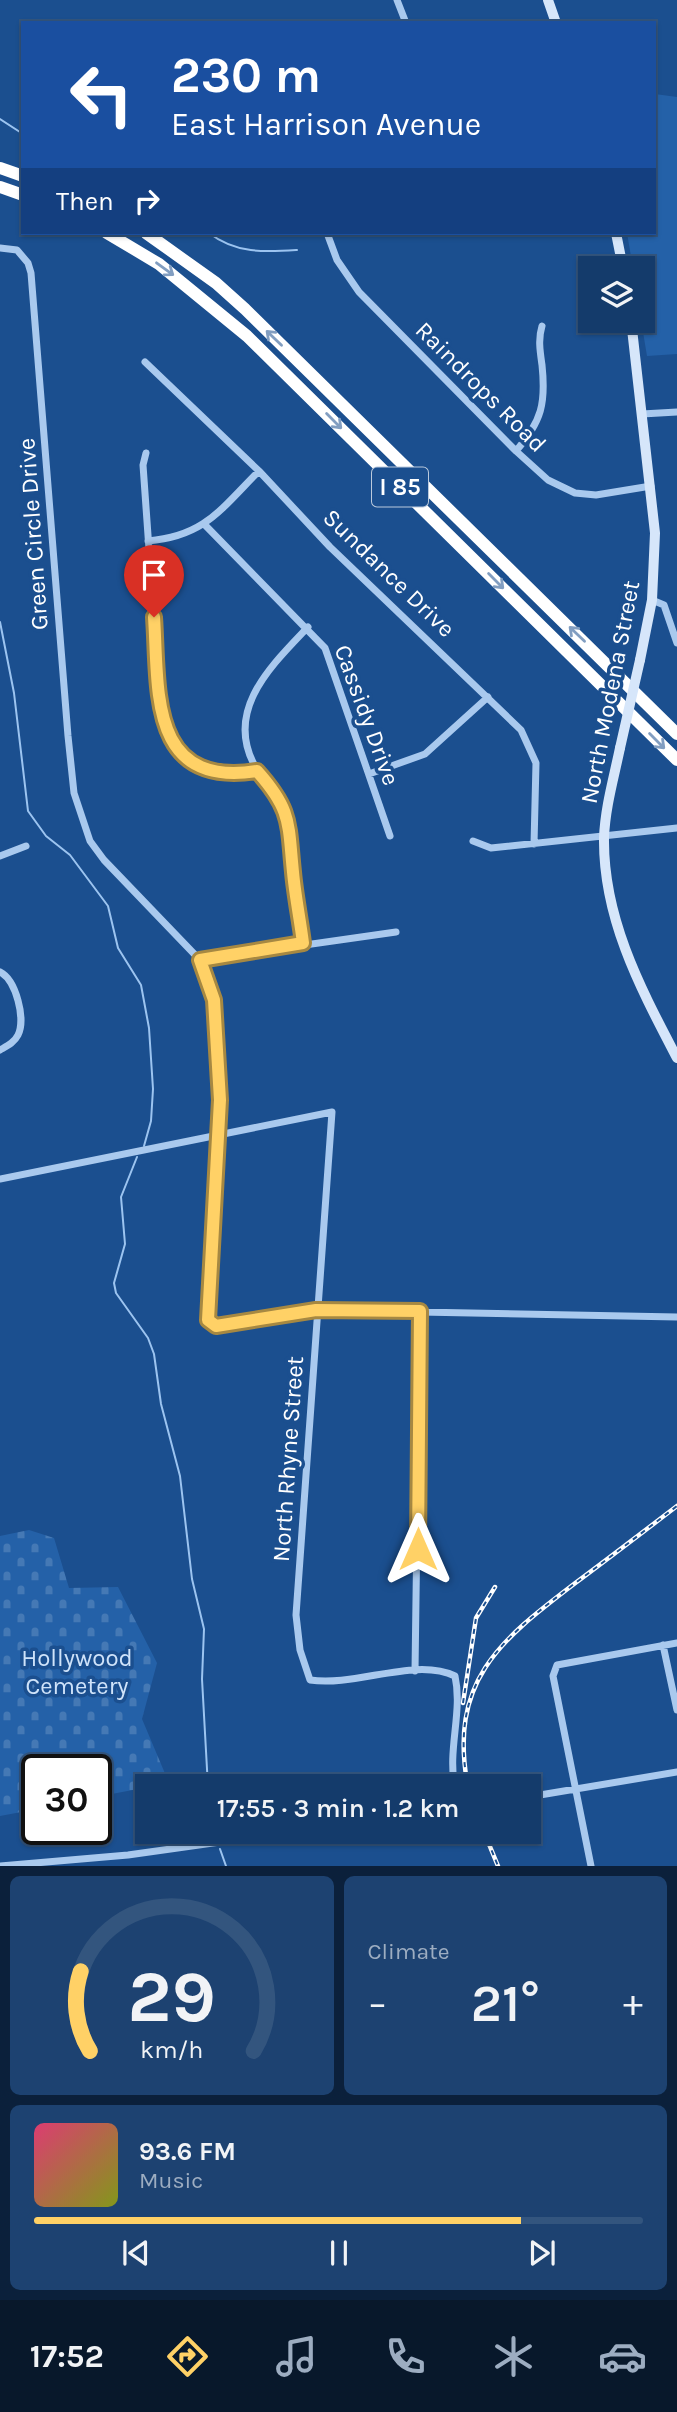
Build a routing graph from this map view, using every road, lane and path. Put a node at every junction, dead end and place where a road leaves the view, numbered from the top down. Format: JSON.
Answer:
{"nodes":[{"id":1,"x":397,"y":0,"type":"edge"},
{"id":2,"x":548,"y":0,"type":"edge"},
{"id":3,"x":405,"y":21,"type":"edge"},
{"id":4,"x":555,"y":21,"type":"edge"},
{"id":5,"x":0,"y":168,"type":"edge"},
{"id":6,"x":21,"y":175,"type":"edge"},
{"id":7,"x":0,"y":187,"type":"edge"},
{"id":8,"x":21,"y":194,"type":"edge"},
{"id":9,"x":110,"y":235,"type":"edge"},
{"id":10,"x":149,"y":235,"type":"edge"},
{"id":11,"x":328,"y":235,"type":"edge"},
{"id":12,"x":616,"y":235,"type":"edge"},
{"id":13,"x":0,"y":248,"type":"edge"},
{"id":14,"x":621,"y":256,"type":"edge"},
{"id":15,"x":542,"y":326,"type":"dead end"},
{"id":16,"x":633,"y":333,"type":"edge"},
{"id":17,"x":145,"y":362,"type":"dead end"},
{"id":18,"x":677,"y":412,"type":"edge"},
{"id":19,"x":642,"y":414,"type":"junction"},
{"id":20,"x":516,"y":451,"type":"junction"},
{"id":21,"x":146,"y":453,"type":"dead end"},
{"id":22,"x":259,"y":471,"type":"junction"},
{"id":23,"x":651,"y":486,"type":"junction"},
{"id":24,"x":205,"y":525,"type":"junction"},
{"id":25,"x":148,"y":541,"type":"junction"},
{"id":26,"x":652,"y":600,"type":"junction"},
{"id":27,"x":308,"y":627,"type":"junction"},
{"id":28,"x":677,"y":643,"type":"edge"},
{"id":29,"x":488,"y":697,"type":"junction"},
{"id":30,"x":677,"y":734,"type":"edge"},
{"id":31,"x":677,"y":760,"type":"edge"},
{"id":32,"x":257,"y":771,"type":"junction"},
{"id":33,"x":369,"y":774,"type":"junction"},
{"id":34,"x":677,"y":828,"type":"edge"},
{"id":35,"x":390,"y":836,"type":"dead end"},
{"id":36,"x":604,"y":837,"type":"junction"},
{"id":37,"x":473,"y":841,"type":"dead end"},
{"id":38,"x":534,"y":844,"type":"junction"},
{"id":39,"x":26,"y":846,"type":"dead end"},
{"id":40,"x":0,"y":856,"type":"edge"},
{"id":41,"x":396,"y":932,"type":"dead end"},
{"id":42,"x":303,"y":943,"type":"junction"},
{"id":43,"x":200,"y":960,"type":"junction"},
{"id":44,"x":0,"y":972,"type":"edge"},
{"id":45,"x":0,"y":1050,"type":"edge"},
{"id":46,"x":677,"y":1058,"type":"edge"},
{"id":47,"x":220,"y":1136,"type":"junction"},
{"id":48,"x":0,"y":1179,"type":"edge"},
{"id":49,"x":316,"y":1310,"type":"junction"},
{"id":50,"x":420,"y":1311,"type":"junction"},
{"id":51,"x":677,"y":1317,"type":"edge"},
{"id":52,"x":677,"y":1643,"type":"edge"},
{"id":53,"x":663,"y":1645,"type":"junction"},
{"id":54,"x":415,"y":1671,"type":"junction"},
{"id":55,"x":677,"y":1710,"type":"edge"},
{"id":56,"x":677,"y":1772,"type":"edge"},
{"id":57,"x":454,"y":1774,"type":"edge"},
{"id":58,"x":576,"y":1790,"type":"junction"},
{"id":59,"x":541,"y":1795,"type":"edge"},
{"id":60,"x":206,"y":1844,"type":"edge"},
{"id":61,"x":128,"y":1855,"type":"junction"},
{"id":62,"x":0,"y":1866,"type":"edge"},
{"id":63,"x":129,"y":1866,"type":"edge"},
{"id":64,"x":591,"y":1866,"type":"edge"}],
"edges":[{"from":1,"to":3,"type":"street"},
{"from":2,"to":4,"type":"street"},
{"from":5,"to":6,"type":"highway"},
{"from":7,"to":8,"type":"highway"},
{"from":9,"to":31,"type":"highway","number":"I 85","one_way":true},
{"from":30,"to":10,"type":"highway","number":"I 85","one_way":true},
{"from":11,"to":20,"type":"street","name":"Raindrops Road"},
{"from":12,"to":14,"type":"street"},
{"from":13,"to":43,"type":"street","name":"Green Circle Drive"},
{"from":15,"to":20,"type":"street"},
{"from":16,"to":19,"type":"street","name":"North Modena Street"},
{"from":17,"to":22,"type":"street","name":"Sundance Drive"},
{"from":18,"to":19,"type":"street"},
{"from":19,"to":23,"type":"street","name":"North Modena Street"},
{"from":20,"to":23,"type":"street","name":"Raindrops Road"},
{"from":21,"to":25,"type":"street"},
{"from":22,"to":24,"type":"street"},
{"from":22,"to":29,"type":"street","name":"Sundance Drive"},
{"from":23,"to":26,"type":"street","name":"North Modena Street"},
{"from":24,"to":25,"type":"street"},
{"from":24,"to":27,"type":"street","name":"Cassidy Drive"},
{"from":25,"to":32,"type":"street"},
{"from":26,"to":28,"type":"street"},
{"from":26,"to":36,"type":"street","name":"North Modena Street","bridge":true},
{"from":27,"to":32,"type":"street"},
{"from":27,"to":33,"type":"street","name":"Cassidy Drive"},
{"from":29,"to":33,"type":"street"},
{"from":29,"to":38,"type":"street","name":"Sundance Drive"},
{"from":32,"to":42,"type":"street"},
{"from":33,"to":35,"type":"street","name":"Cassidy Drive"},
{"from":34,"to":36,"type":"street"},
{"from":36,"to":38,"type":"street"},
{"from":36,"to":46,"type":"street","name":"North Modena Street"},
{"from":37,"to":38,"type":"street"},
{"from":39,"to":40,"type":"street"},
{"from":41,"to":42,"type":"street"},
{"from":42,"to":43,"type":"street"},
{"from":43,"to":47,"type":"street"},
{"from":44,"to":45,"type":"street"},
{"from":47,"to":48,"type":"street"},
{"from":47,"to":49,"type":"street"},
{"from":47,"to":49,"type":"street","name":"North Rhyne Street"},
{"from":49,"to":50,"type":"street"},
{"from":49,"to":54,"type":"street","name":"North Rhyne Street"},
{"from":50,"to":51,"type":"street"},
{"from":50,"to":54,"type":"street"},
{"from":52,"to":53,"type":"street"},
{"from":53,"to":55,"type":"street"},
{"from":53,"to":58,"type":"street"},
{"from":54,"to":57,"type":"street"},
{"from":56,"to":58,"type":"street"},
{"from":58,"to":59,"type":"street"},
{"from":58,"to":64,"type":"street"},
{"from":60,"to":61,"type":"street"},
{"from":61,"to":62,"type":"street"},
{"from":61,"to":63,"type":"street"}]}
